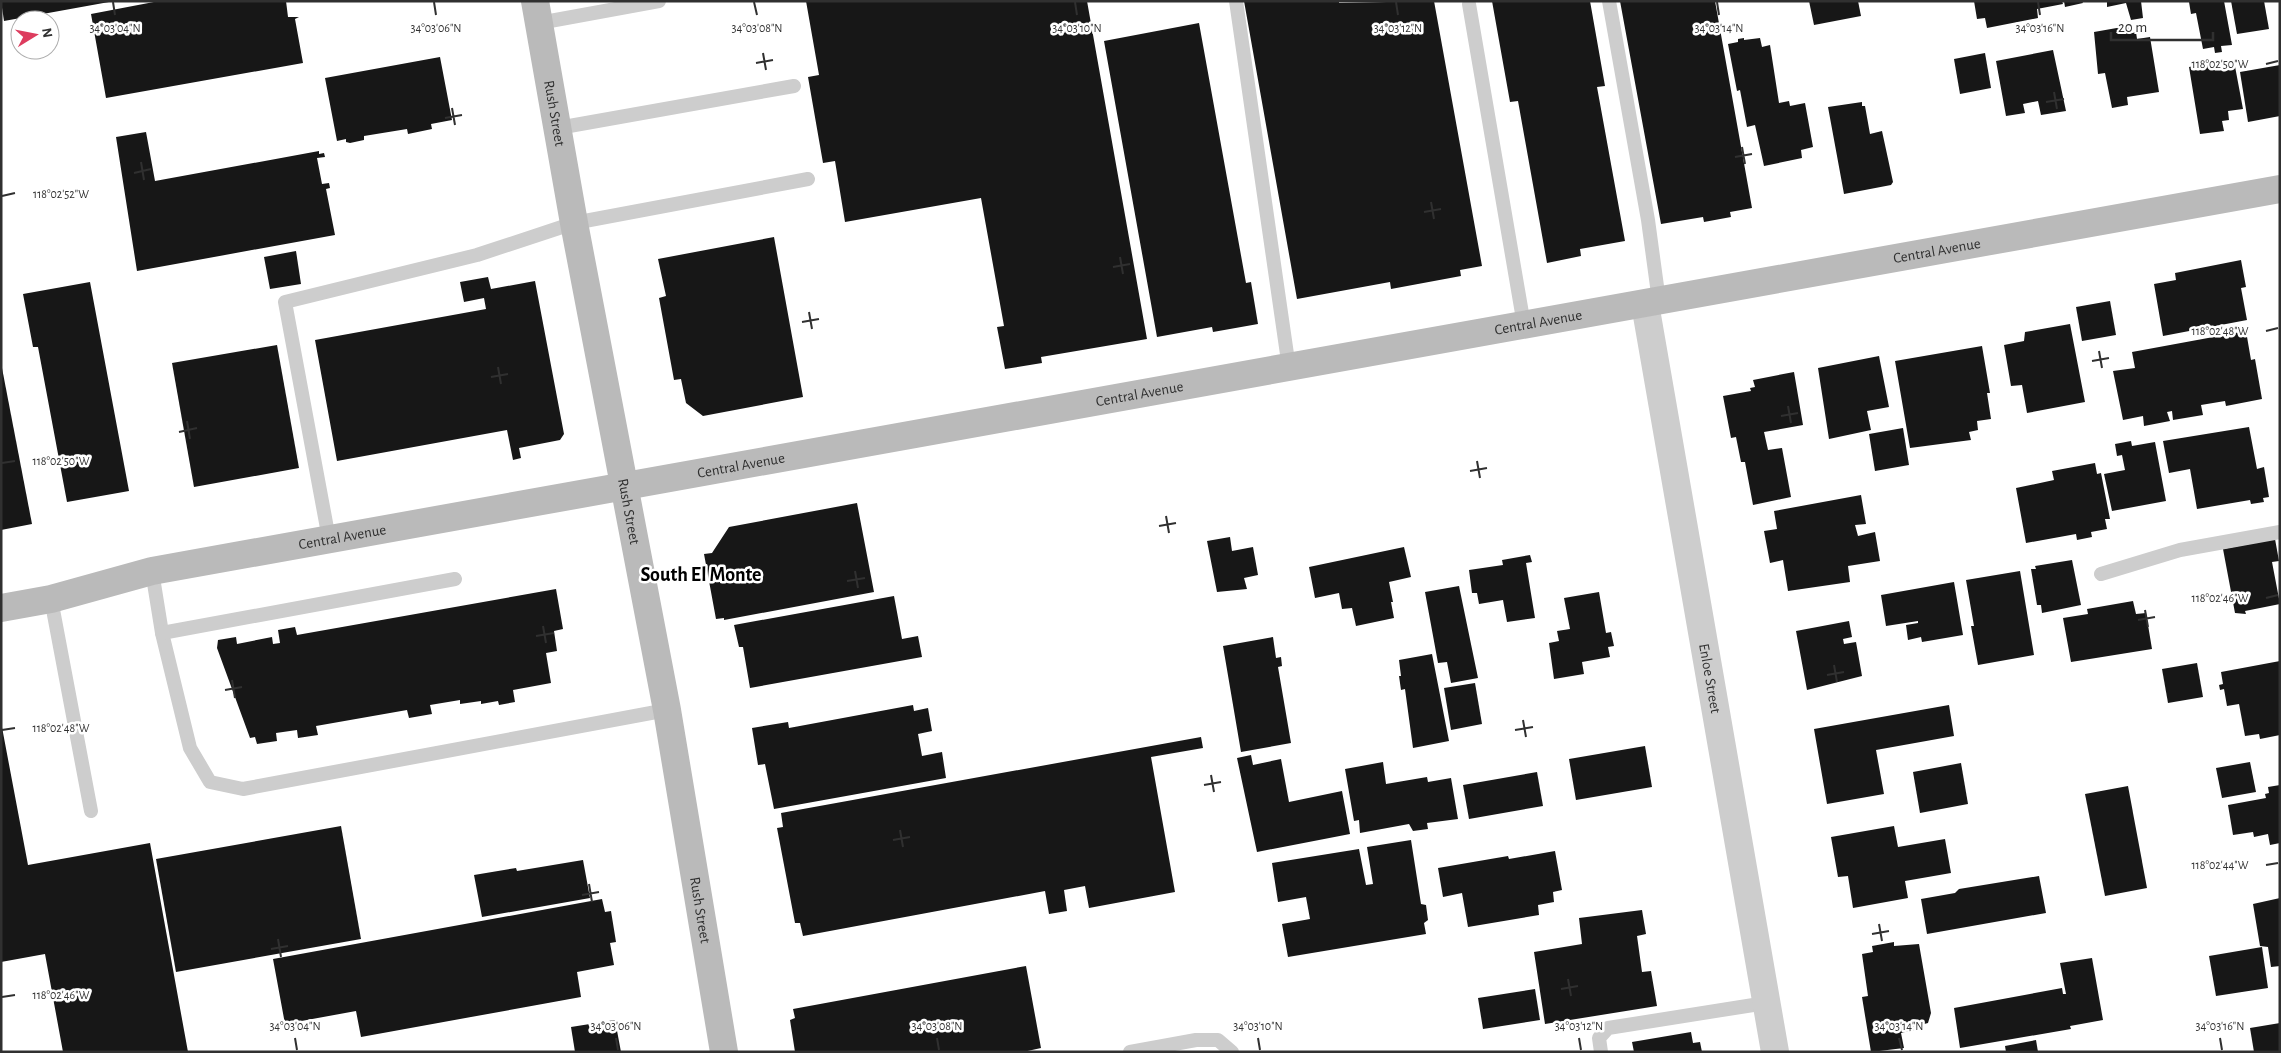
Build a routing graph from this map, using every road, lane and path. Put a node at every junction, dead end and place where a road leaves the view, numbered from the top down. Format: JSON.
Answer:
{"nodes":[{"id":1,"x":659,"y":1,"type":"edge"},
{"id":2,"x":1236,"y":1,"type":"edge"},
{"id":3,"x":1609,"y":1,"type":"edge"},
{"id":4,"x":1470,"y":4,"type":"dead end"},
{"id":5,"x":537,"y":12,"type":"edge"},
{"id":6,"x":794,"y":86,"type":"dead end"},
{"id":7,"x":558,"y":128,"type":"junction"},
{"id":8,"x":808,"y":179,"type":"dead end"},
{"id":9,"x":2280,"y":189,"type":"edge"},
{"id":10,"x":574,"y":223,"type":"junction"},
{"id":11,"x":1652,"y":303,"type":"junction"},
{"id":12,"x":1524,"y":325,"type":"junction"},
{"id":13,"x":1289,"y":368,"type":"junction"},
{"id":14,"x":626,"y":485,"type":"junction"},
{"id":15,"x":2280,"y":532,"type":"edge"},
{"id":16,"x":329,"y":539,"type":"junction"},
{"id":17,"x":152,"y":571,"type":"junction"},
{"id":18,"x":2101,"y":574,"type":"dead end"},
{"id":19,"x":455,"y":579,"type":"dead end"},
{"id":20,"x":52,"y":599,"type":"junction"},
{"id":21,"x":1,"y":608,"type":"edge"},
{"id":22,"x":162,"y":633,"type":"junction"},
{"id":23,"x":667,"y":710,"type":"junction"},
{"id":24,"x":90,"y":811,"type":"dead end"},
{"id":25,"x":1766,"y":1003,"type":"junction"},
{"id":26,"x":724,"y":1052,"type":"edge"},
{"id":27,"x":1130,"y":1052,"type":"edge"},
{"id":28,"x":1232,"y":1052,"type":"edge"},
{"id":29,"x":1601,"y":1052,"type":"edge"},
{"id":30,"x":1775,"y":1052,"type":"edge"}],
"edges":[{"from":1,"to":5,"type":"lane"},
{"from":2,"to":13,"type":"lane"},
{"from":3,"to":11,"type":"lane"},
{"from":4,"to":12,"type":"lane"},
{"from":5,"to":7,"type":"street","name":"Rush Street"},
{"from":6,"to":7,"type":"lane"},
{"from":7,"to":10,"type":"street","name":"Rush Street"},
{"from":8,"to":10,"type":"lane"},
{"from":9,"to":11,"type":"street","name":"Central Avenue"},
{"from":10,"to":14,"type":"street","name":"Rush Street"},
{"from":10,"to":16,"type":"lane"},
{"from":11,"to":12,"type":"street","name":"Central Avenue"},
{"from":11,"to":25,"type":"street","name":"Enloe Street"},
{"from":12,"to":13,"type":"street","name":"Central Avenue"},
{"from":13,"to":14,"type":"street","name":"Central Avenue"},
{"from":14,"to":16,"type":"street","name":"Central Avenue"},
{"from":14,"to":23,"type":"street","name":"Rush Street"},
{"from":15,"to":18,"type":"lane"},
{"from":16,"to":17,"type":"street","name":"Central Avenue"},
{"from":17,"to":20,"type":"street","name":"Central Avenue"},
{"from":17,"to":22,"type":"lane"},
{"from":19,"to":22,"type":"lane"},
{"from":20,"to":21,"type":"street","name":"Central Avenue"},
{"from":20,"to":24,"type":"lane"},
{"from":22,"to":23,"type":"lane"},
{"from":23,"to":26,"type":"street","name":"Rush Street"},
{"from":25,"to":29,"type":"lane"},
{"from":25,"to":30,"type":"street","name":"Enloe Street"},
{"from":27,"to":28,"type":"lane"}]}
